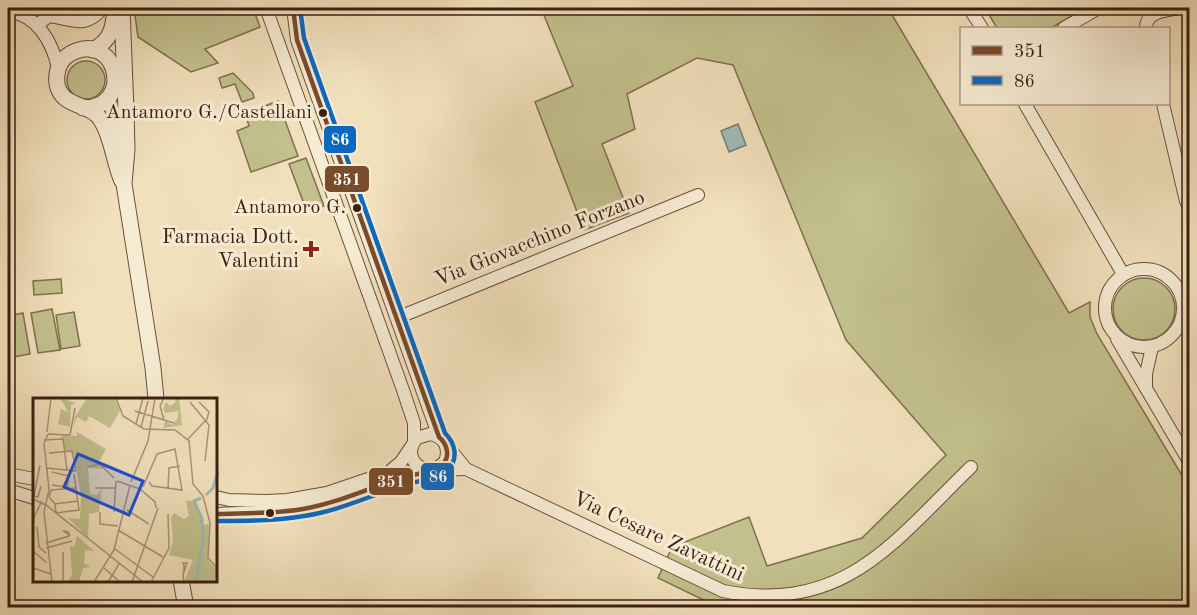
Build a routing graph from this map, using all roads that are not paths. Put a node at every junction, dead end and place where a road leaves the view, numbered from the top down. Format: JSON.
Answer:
{"nodes":[{"id":1,"x":103,"y":8,"type":"edge"},
{"id":2,"x":115,"y":8,"type":"edge"},
{"id":3,"x":122,"y":8,"type":"edge"},
{"id":4,"x":266,"y":8,"type":"edge"},
{"id":5,"x":293,"y":8,"type":"edge"},
{"id":6,"x":969,"y":8,"type":"edge"},
{"id":7,"x":1099,"y":8,"type":"edge"},
{"id":8,"x":1176,"y":8,"type":"edge"},
{"id":9,"x":11,"y":11,"type":"edge"},
{"id":10,"x":1147,"y":23,"type":"edge"},
{"id":11,"x":37,"y":25,"type":"junction"},
{"id":12,"x":123,"y":27,"type":"junction"},
{"id":13,"x":980,"y":27,"type":"edge"},
{"id":14,"x":1066,"y":27,"type":"edge"},
{"id":15,"x":93,"y":50,"type":"junction"},
{"id":16,"x":58,"y":68,"type":"junction"},
{"id":17,"x":115,"y":71,"type":"junction"},
{"id":18,"x":108,"y":98,"type":"junction"},
{"id":19,"x":1027,"y":105,"type":"edge"},
{"id":20,"x":1163,"y":105,"type":"edge"},
{"id":21,"x":83,"y":108,"type":"junction"},
{"id":22,"x":126,"y":163,"type":"junction"},
{"id":23,"x":124,"y":184,"type":"junction"},
{"id":24,"x":698,"y":195,"type":"dead end"},
{"id":25,"x":1190,"y":208,"type":"edge"},
{"id":26,"x":1123,"y":274,"type":"junction"},
{"id":27,"x":1185,"y":293,"type":"edge"},
{"id":28,"x":1187,"y":307,"type":"edge"},
{"id":29,"x":397,"y":318,"type":"junction"},
{"id":30,"x":1115,"y":335,"type":"junction"},
{"id":31,"x":1152,"y":347,"type":"junction"},
{"id":32,"x":1146,"y":389,"type":"junction"},
{"id":33,"x":156,"y":398,"type":"edge"},
{"id":34,"x":443,"y":440,"type":"junction"},
{"id":35,"x":413,"y":443,"type":"junction"},
{"id":36,"x":1190,"y":463,"type":"edge"},
{"id":37,"x":971,"y":467,"type":"dead end"},
{"id":38,"x":466,"y":469,"type":"junction"},
{"id":39,"x":431,"y":470,"type":"junction"},
{"id":40,"x":8,"y":474,"type":"edge"},
{"id":41,"x":33,"y":479,"type":"edge"},
{"id":42,"x":8,"y":481,"type":"edge"},
{"id":43,"x":8,"y":490,"type":"edge"},
{"id":44,"x":32,"y":493,"type":"edge"},
{"id":45,"x":218,"y":497,"type":"edge"},
{"id":46,"x":8,"y":499,"type":"edge"},
{"id":47,"x":218,"y":514,"type":"edge"},
{"id":48,"x":181,"y":582,"type":"edge"},
{"id":49,"x":186,"y":608,"type":"edge"}],
"edges":[{"from":1,"to":11,"type":"street"},
{"from":2,"to":15,"type":"street"},
{"from":3,"to":12,"type":"street"},
{"from":4,"to":35,"type":"street"},
{"from":5,"to":29,"type":"street","name":"Via Cesare Zavattini"},
{"from":6,"to":13,"type":"street"},
{"from":7,"to":14,"type":"street"},
{"from":8,"to":10,"type":"street"},
{"from":9,"to":11,"type":"street"},
{"from":11,"to":16,"type":"street"},
{"from":12,"to":17,"type":"street"},
{"from":12,"to":22,"type":"street"},
{"from":15,"to":16,"type":"street"},
{"from":15,"to":17,"type":"street"},
{"from":16,"to":21,"type":"street"},
{"from":17,"to":18,"type":"street"},
{"from":18,"to":21,"type":"street"},
{"from":18,"to":22,"type":"street"},
{"from":19,"to":26,"type":"street"},
{"from":20,"to":25,"type":"street"},
{"from":21,"to":23,"type":"street"},
{"from":22,"to":23,"type":"street"},
{"from":23,"to":33,"type":"street"},
{"from":24,"to":29,"type":"street","name":"Via Giovacchino Forzano"},
{"from":26,"to":27,"type":"street"},
{"from":26,"to":30,"type":"street"},
{"from":27,"to":28,"type":"street"},
{"from":28,"to":31,"type":"street"},
{"from":29,"to":34,"type":"street","name":"Via Cesare Zavattini"},
{"from":30,"to":31,"type":"street"},
{"from":30,"to":32,"type":"street"},
{"from":31,"to":32,"type":"street"},
{"from":32,"to":36,"type":"street"},
{"from":34,"to":35,"type":"street"},
{"from":34,"to":38,"type":"street","name":"Via Cesare Zavattini"},
{"from":34,"to":39,"type":"street"},
{"from":35,"to":39,"type":"street"},
{"from":35,"to":45,"type":"street"},
{"from":37,"to":38,"type":"street","name":"Via Cesare Zavattini"},
{"from":38,"to":39,"type":"street","name":"Via Cesare Zavattini"},
{"from":39,"to":47,"type":"street","name":"Via Cesare Zavattini"},
{"from":40,"to":41,"type":"street"},
{"from":42,"to":44,"type":"street"},
{"from":43,"to":44,"type":"street"},
{"from":44,"to":46,"type":"street"},
{"from":48,"to":49,"type":"street"}]}
